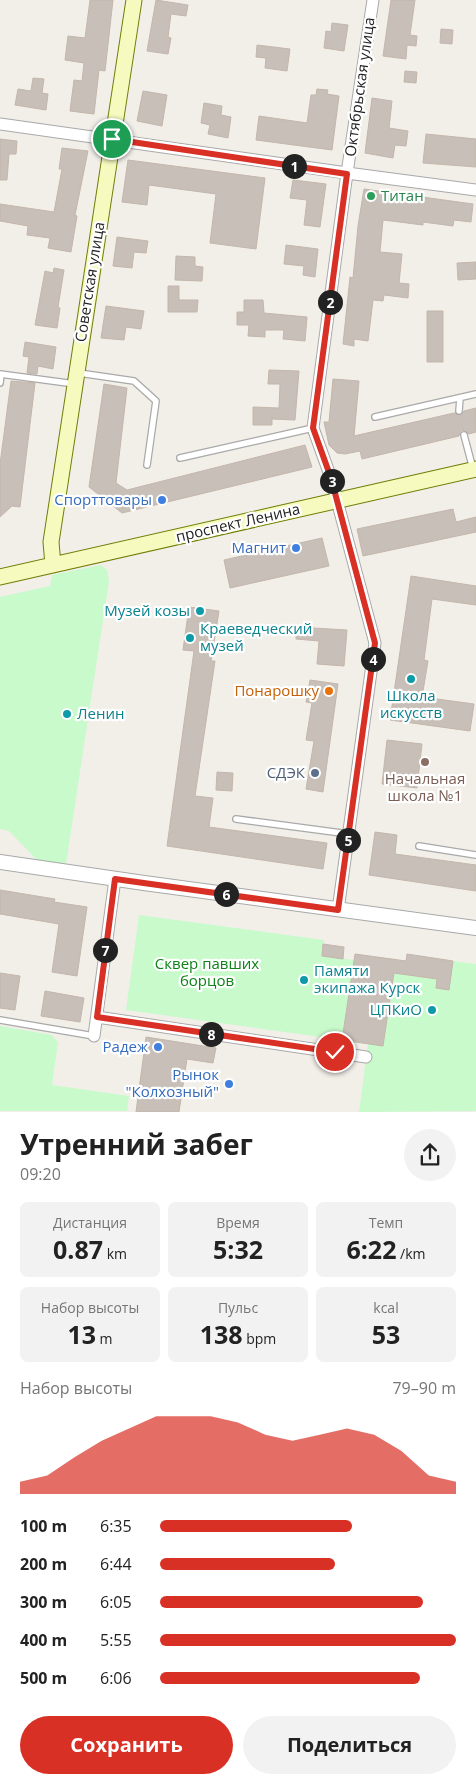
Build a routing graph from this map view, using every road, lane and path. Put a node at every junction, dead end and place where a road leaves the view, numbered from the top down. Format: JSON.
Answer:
{"nodes":[{"id":1,"x":134,"y":0,"type":"edge"},
{"id":2,"x":373,"y":0,"type":"edge"},
{"id":3,"x":0,"y":124,"type":"edge"},
{"id":4,"x":112,"y":139,"type":"junction"},
{"id":5,"x":347,"y":174,"type":"junction"},
{"id":6,"x":476,"y":190,"type":"edge"},
{"id":7,"x":1,"y":374,"type":"edge"},
{"id":8,"x":75,"y":378,"type":"junction"},
{"id":9,"x":0,"y":383,"type":"edge"},
{"id":10,"x":476,"y":394,"type":"edge"},
{"id":11,"x":460,"y":398,"type":"junction"},
{"id":12,"x":458,"y":412,"type":"dead end"},
{"id":13,"x":375,"y":417,"type":"dead end"},
{"id":14,"x":313,"y":428,"type":"junction"},
{"id":15,"x":464,"y":435,"type":"dead end"},
{"id":16,"x":180,"y":458,"type":"dead end"},
{"id":17,"x":147,"y":465,"type":"dead end"},
{"id":18,"x":475,"y":469,"type":"edge"},
{"id":19,"x":337,"y":500,"type":"junction"},
{"id":20,"x":53,"y":565,"type":"junction"},
{"id":21,"x":0,"y":577,"type":"edge"},
{"id":22,"x":236,"y":819,"type":"dead end"},
{"id":23,"x":349,"y":834,"type":"junction"},
{"id":24,"x":419,"y":846,"type":"dead end"},
{"id":25,"x":476,"y":855,"type":"edge"},
{"id":26,"x":0,"y":862,"type":"edge"},
{"id":27,"x":115,"y":879,"type":"junction"},
{"id":28,"x":338,"y":910,"type":"junction"},
{"id":29,"x":476,"y":928,"type":"edge"},
{"id":30,"x":97,"y":1017,"type":"junction"},
{"id":31,"x":0,"y":1020,"type":"edge"},
{"id":32,"x":94,"y":1036,"type":"joint"},
{"id":33,"x":366,"y":1056,"type":"dead end"}],
"edges":[{"from":1,"to":4,"type":"main road","name":"Советская улица"},
{"from":2,"to":5,"type":"street","name":"Октябрьская улица"},
{"from":3,"to":4,"type":"street"},
{"from":4,"to":5,"type":"street"},
{"from":4,"to":8,"type":"main road","name":"Советская улица"},
{"from":5,"to":6,"type":"street"},
{"from":5,"to":14,"type":"street","name":"Октябрьская улица"},
{"from":7,"to":8,"type":"lane"},
{"from":7,"to":9,"type":"lane"},
{"from":8,"to":17,"type":"lane"},
{"from":8,"to":20,"type":"main road","name":"Советская улица"},
{"from":10,"to":11,"type":"lane"},
{"from":11,"to":12,"type":"lane"},
{"from":11,"to":13,"type":"lane"},
{"from":14,"to":16,"type":"lane"},
{"from":14,"to":19,"type":"street","name":"Октябрьская улица"},
{"from":15,"to":18,"type":"lane"},
{"from":18,"to":19,"type":"main road","name":"проспект Ленина"},
{"from":19,"to":20,"type":"main road","name":"проспект Ленина"},
{"from":19,"to":23,"type":"street","name":"Октябрьская улица"},
{"from":20,"to":21,"type":"main road","name":"проспект Ленина"},
{"from":22,"to":23,"type":"lane"},
{"from":23,"to":28,"type":"street","name":"Октябрьская улица"},
{"from":24,"to":25,"type":"lane"},
{"from":26,"to":27,"type":"street"},
{"from":27,"to":28,"type":"street"},
{"from":27,"to":30,"type":"street"},
{"from":28,"to":29,"type":"street"},
{"from":30,"to":32,"type":"street"},
{"from":30,"to":33,"type":"street"},
{"from":31,"to":32,"type":"lane"}]}
